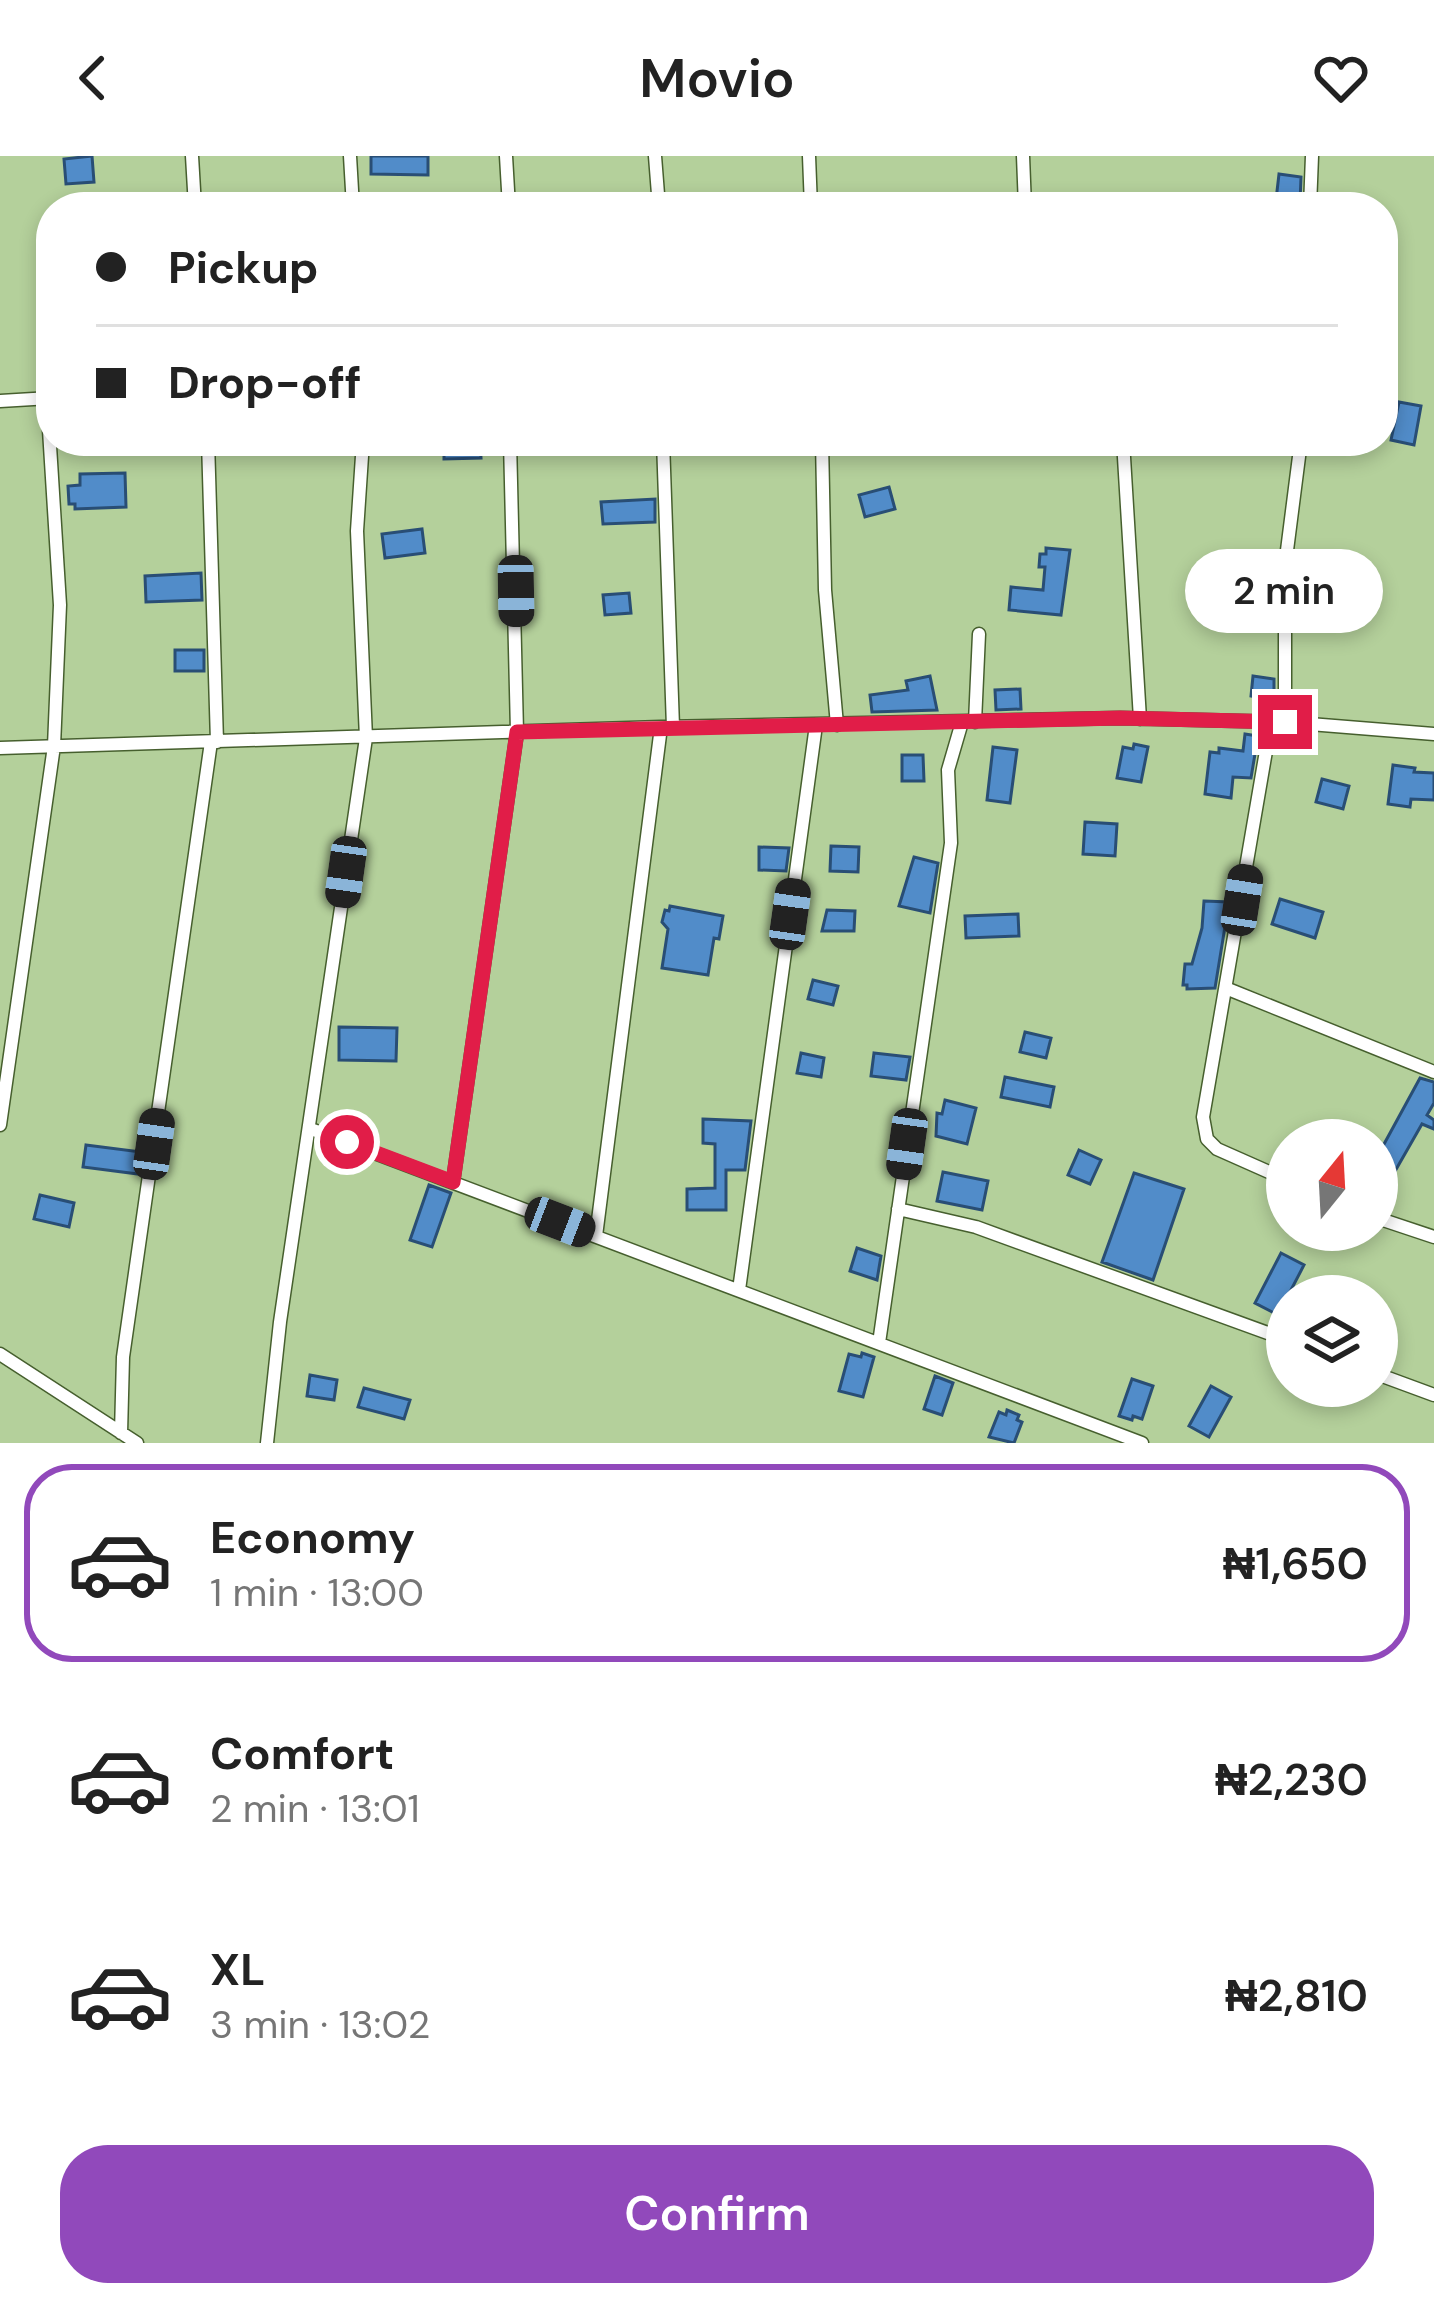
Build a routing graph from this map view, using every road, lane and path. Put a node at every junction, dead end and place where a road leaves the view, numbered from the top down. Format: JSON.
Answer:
{"nodes":[{"id":1,"x":192,"y":156,"type":"edge"},
{"id":2,"x":350,"y":156,"type":"edge"},
{"id":3,"x":506,"y":156,"type":"edge"},
{"id":4,"x":655,"y":156,"type":"edge"},
{"id":5,"x":808,"y":156,"type":"edge"},
{"id":6,"x":1023,"y":156,"type":"edge"},
{"id":7,"x":1312,"y":156,"type":"edge"},
{"id":8,"x":195,"y":192,"type":"edge"},
{"id":9,"x":352,"y":192,"type":"edge"},
{"id":10,"x":508,"y":192,"type":"edge"},
{"id":11,"x":658,"y":192,"type":"edge"},
{"id":12,"x":811,"y":192,"type":"edge"},
{"id":13,"x":1024,"y":192,"type":"edge"},
{"id":14,"x":1311,"y":192,"type":"edge"},
{"id":15,"x":36,"y":399,"type":"edge"},
{"id":16,"x":0,"y":401,"type":"edge"},
{"id":17,"x":52,"y":456,"type":"edge"},
{"id":18,"x":208,"y":456,"type":"edge"},
{"id":19,"x":362,"y":456,"type":"edge"},
{"id":20,"x":510,"y":456,"type":"edge"},
{"id":21,"x":663,"y":456,"type":"edge"},
{"id":22,"x":822,"y":456,"type":"edge"},
{"id":23,"x":1124,"y":456,"type":"edge"},
{"id":24,"x":1299,"y":456,"type":"edge"},
{"id":25,"x":980,"y":634,"type":"dead end"},
{"id":26,"x":1141,"y":719,"type":"junction"},
{"id":27,"x":968,"y":722,"type":"junction"},
{"id":28,"x":1278,"y":722,"type":"junction"},
{"id":29,"x":816,"y":725,"type":"junction"},
{"id":30,"x":837,"y":725,"type":"junction"},
{"id":31,"x":667,"y":727,"type":"junction"},
{"id":32,"x":517,"y":732,"type":"junction"},
{"id":33,"x":1434,"y":734,"type":"edge"},
{"id":34,"x":365,"y":738,"type":"junction"},
{"id":35,"x":214,"y":742,"type":"junction"},
{"id":36,"x":54,"y":746,"type":"junction"},
{"id":37,"x":0,"y":748,"type":"edge"},
{"id":38,"x":1228,"y":989,"type":"junction"},
{"id":39,"x":1434,"y":1072,"type":"edge"},
{"id":40,"x":0,"y":1125,"type":"edge"},
{"id":41,"x":311,"y":1129,"type":"junction"},
{"id":42,"x":1266,"y":1171,"type":"edge"},
{"id":43,"x":453,"y":1182,"type":"junction"},
{"id":44,"x":898,"y":1209,"type":"junction"},
{"id":45,"x":1398,"y":1225,"type":"edge"},
{"id":46,"x":596,"y":1236,"type":"junction"},
{"id":47,"x":1434,"y":1237,"type":"edge"},
{"id":48,"x":739,"y":1290,"type":"junction"},
{"id":49,"x":1266,"y":1332,"type":"edge"},
{"id":50,"x":879,"y":1343,"type":"junction"},
{"id":51,"x":0,"y":1354,"type":"edge"},
{"id":52,"x":1398,"y":1382,"type":"edge"},
{"id":53,"x":1434,"y":1395,"type":"edge"},
{"id":54,"x":122,"y":1433,"type":"junction"},
{"id":55,"x":137,"y":1443,"type":"edge"},
{"id":56,"x":267,"y":1443,"type":"edge"},
{"id":57,"x":1142,"y":1443,"type":"edge"}],
"edges":[{"from":1,"to":8,"type":"street"},
{"from":2,"to":9,"type":"street"},
{"from":3,"to":10,"type":"street"},
{"from":4,"to":11,"type":"street"},
{"from":5,"to":12,"type":"street"},
{"from":6,"to":13,"type":"street"},
{"from":7,"to":14,"type":"street"},
{"from":15,"to":16,"type":"street"},
{"from":17,"to":36,"type":"street"},
{"from":18,"to":35,"type":"street"},
{"from":19,"to":34,"type":"street"},
{"from":20,"to":32,"type":"street"},
{"from":21,"to":31,"type":"street"},
{"from":22,"to":30,"type":"street"},
{"from":23,"to":26,"type":"street"},
{"from":24,"to":28,"type":"street"},
{"from":25,"to":27,"type":"street"},
{"from":26,"to":27,"type":"street"},
{"from":26,"to":28,"type":"street"},
{"from":27,"to":30,"type":"street"},
{"from":27,"to":44,"type":"street"},
{"from":28,"to":33,"type":"street"},
{"from":28,"to":38,"type":"street"},
{"from":29,"to":30,"type":"street"},
{"from":29,"to":31,"type":"street"},
{"from":29,"to":48,"type":"street"},
{"from":31,"to":32,"type":"street"},
{"from":31,"to":46,"type":"street"},
{"from":32,"to":34,"type":"street"},
{"from":32,"to":43,"type":"street"},
{"from":34,"to":35,"type":"street"},
{"from":34,"to":41,"type":"street"},
{"from":35,"to":36,"type":"street"},
{"from":35,"to":54,"type":"street"},
{"from":36,"to":37,"type":"street"},
{"from":36,"to":40,"type":"street"},
{"from":38,"to":39,"type":"street"},
{"from":38,"to":42,"type":"street"},
{"from":41,"to":43,"type":"street"},
{"from":41,"to":56,"type":"street"},
{"from":43,"to":46,"type":"street"},
{"from":44,"to":49,"type":"street"},
{"from":44,"to":50,"type":"street"},
{"from":45,"to":47,"type":"street"},
{"from":46,"to":48,"type":"street"},
{"from":48,"to":50,"type":"street"},
{"from":50,"to":57,"type":"street"},
{"from":51,"to":54,"type":"street"},
{"from":52,"to":53,"type":"street"},
{"from":54,"to":55,"type":"street"}]}
